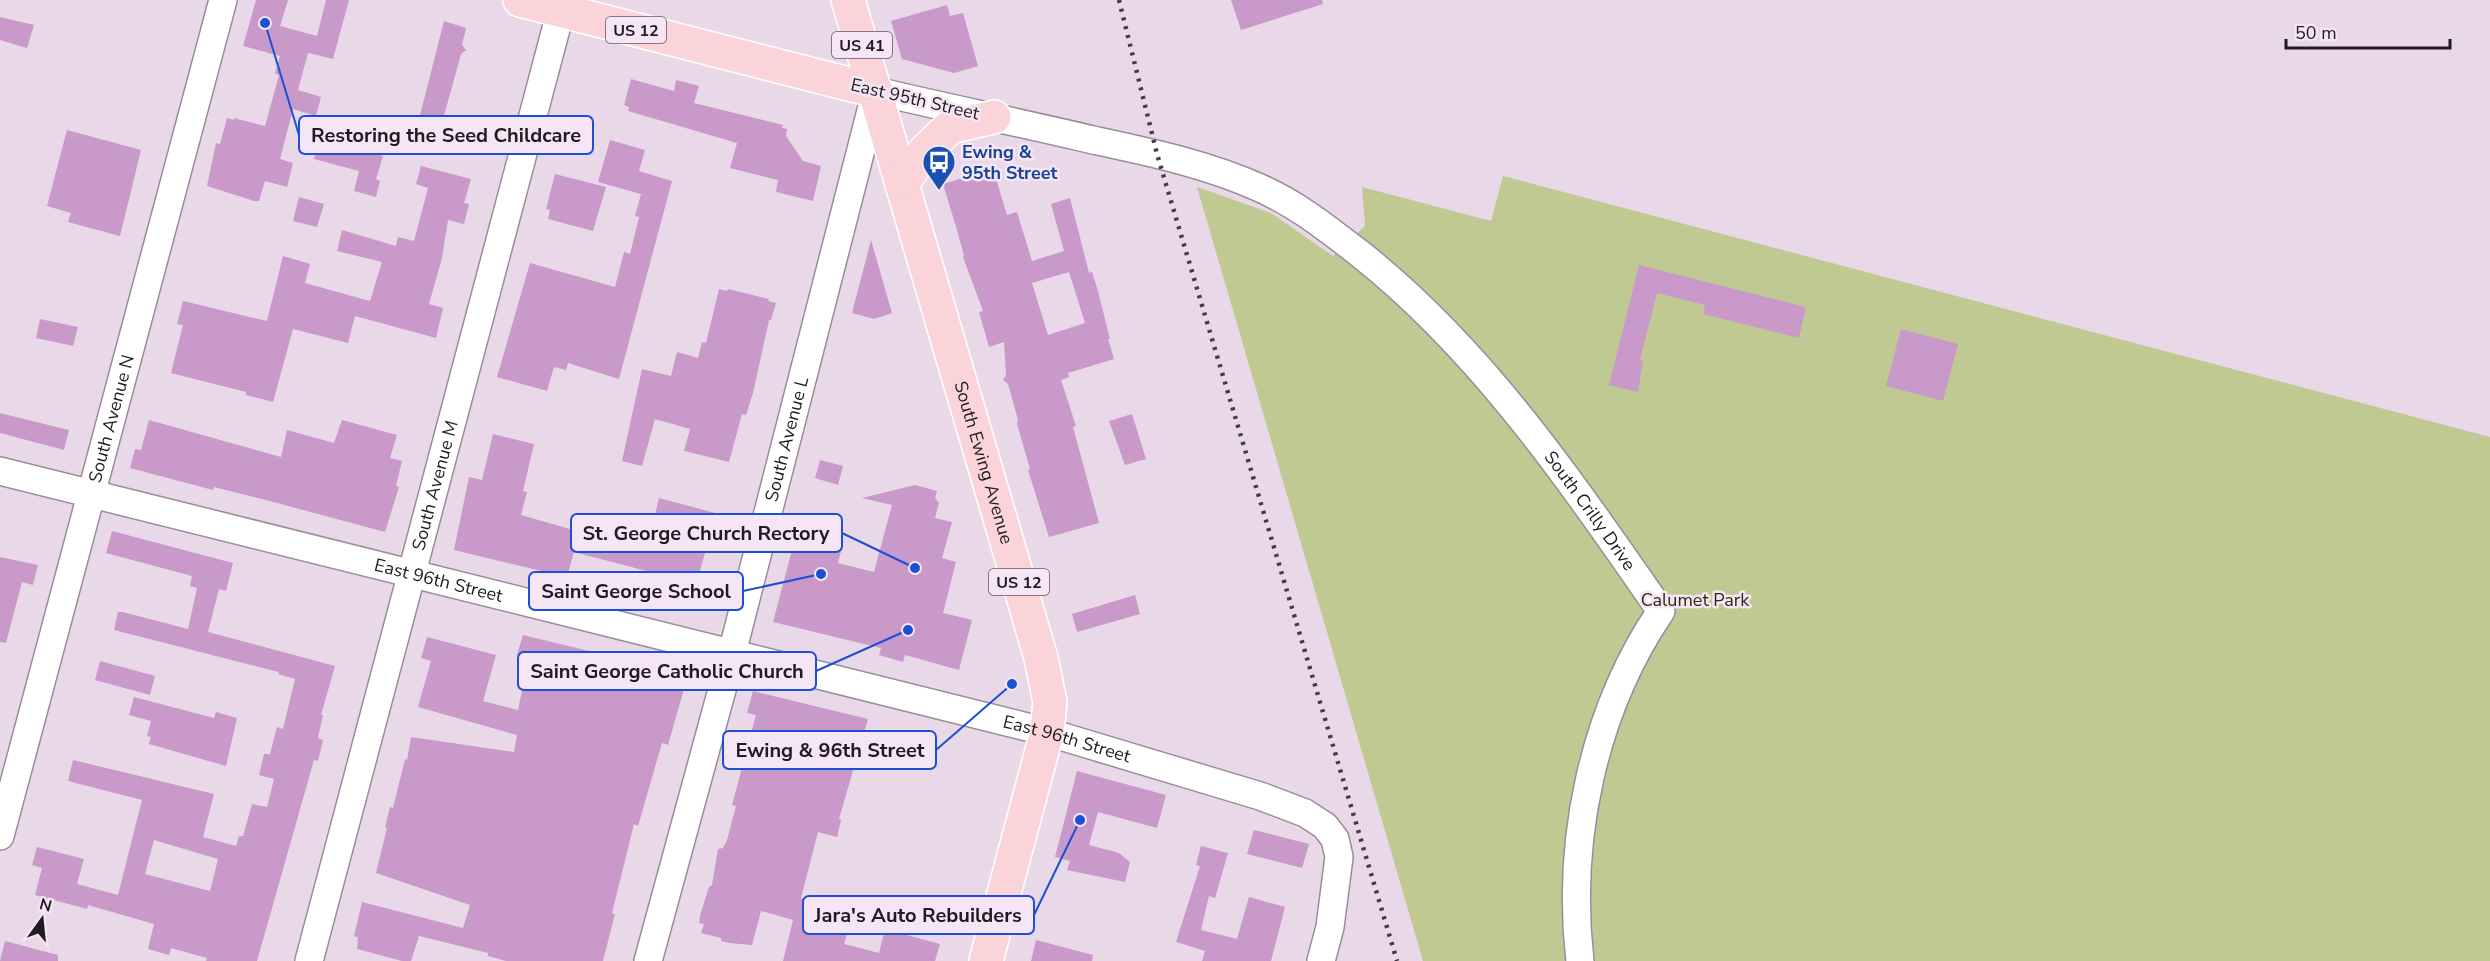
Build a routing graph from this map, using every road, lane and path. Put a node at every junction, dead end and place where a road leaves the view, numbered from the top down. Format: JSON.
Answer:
{"nodes":[{"id":1,"x":223,"y":0,"type":"edge"},
{"id":2,"x":520,"y":0,"type":"edge"},
{"id":3,"x":848,"y":0,"type":"edge"},
{"id":4,"x":561,"y":10,"type":"junction"},
{"id":5,"x":876,"y":91,"type":"junction"},
{"id":6,"x":994,"y":117,"type":"junction"},
{"id":7,"x":903,"y":183,"type":"junction"},
{"id":8,"x":1306,"y":211,"type":"joint"},
{"id":9,"x":0,"y":471,"type":"edge"},
{"id":10,"x":91,"y":494,"type":"junction"},
{"id":11,"x":411,"y":574,"type":"junction"},
{"id":12,"x":732,"y":653,"type":"junction"},
{"id":13,"x":1047,"y":732,"type":"junction"},
{"id":14,"x":0,"y":836,"type":"edge"},
{"id":15,"x":309,"y":961,"type":"edge"},
{"id":16,"x":648,"y":961,"type":"edge"},
{"id":17,"x":986,"y":961,"type":"edge"},
{"id":18,"x":1321,"y":961,"type":"edge"},
{"id":19,"x":1580,"y":961,"type":"edge"}],
"edges":[{"from":1,"to":10,"type":"street","name":"South Avenue N"},
{"from":2,"to":4,"type":"main road","name":"East 95th Street","number":"US 12"},
{"from":3,"to":5,"type":"main road","name":"South Ewing Avenue","number":"US 41"},
{"from":4,"to":5,"type":"main road","name":"East 95th Street","number":"US 12"},
{"from":4,"to":11,"type":"street","name":"South Avenue M"},
{"from":5,"to":6,"type":"street","name":"East 95th Street"},
{"from":5,"to":7,"type":"main road","name":"South Ewing Avenue","number":"US 12"},
{"from":5,"to":12,"type":"street","name":"South Avenue L"},
{"from":6,"to":7,"type":"main road"},
{"from":6,"to":8,"type":"street","name":"East 95th Street"},
{"from":7,"to":13,"type":"main road","name":"South Ewing Avenue","number":"US 12"},
{"from":8,"to":19,"type":"street","name":"South Crilly Drive"},
{"from":9,"to":10,"type":"street","name":"East 96th Street"},
{"from":10,"to":11,"type":"street","name":"East 96th Street"},
{"from":10,"to":14,"type":"street","name":"South Avenue N"},
{"from":11,"to":12,"type":"street","name":"East 96th Street"},
{"from":11,"to":15,"type":"street","name":"South Avenue M"},
{"from":12,"to":13,"type":"street","name":"East 96th Street"},
{"from":12,"to":16,"type":"street","name":"South Avenue L"},
{"from":13,"to":17,"type":"main road","name":"South Ewing Avenue","number":"US 12"},
{"from":13,"to":18,"type":"street","name":"East 96th Street"}]}
